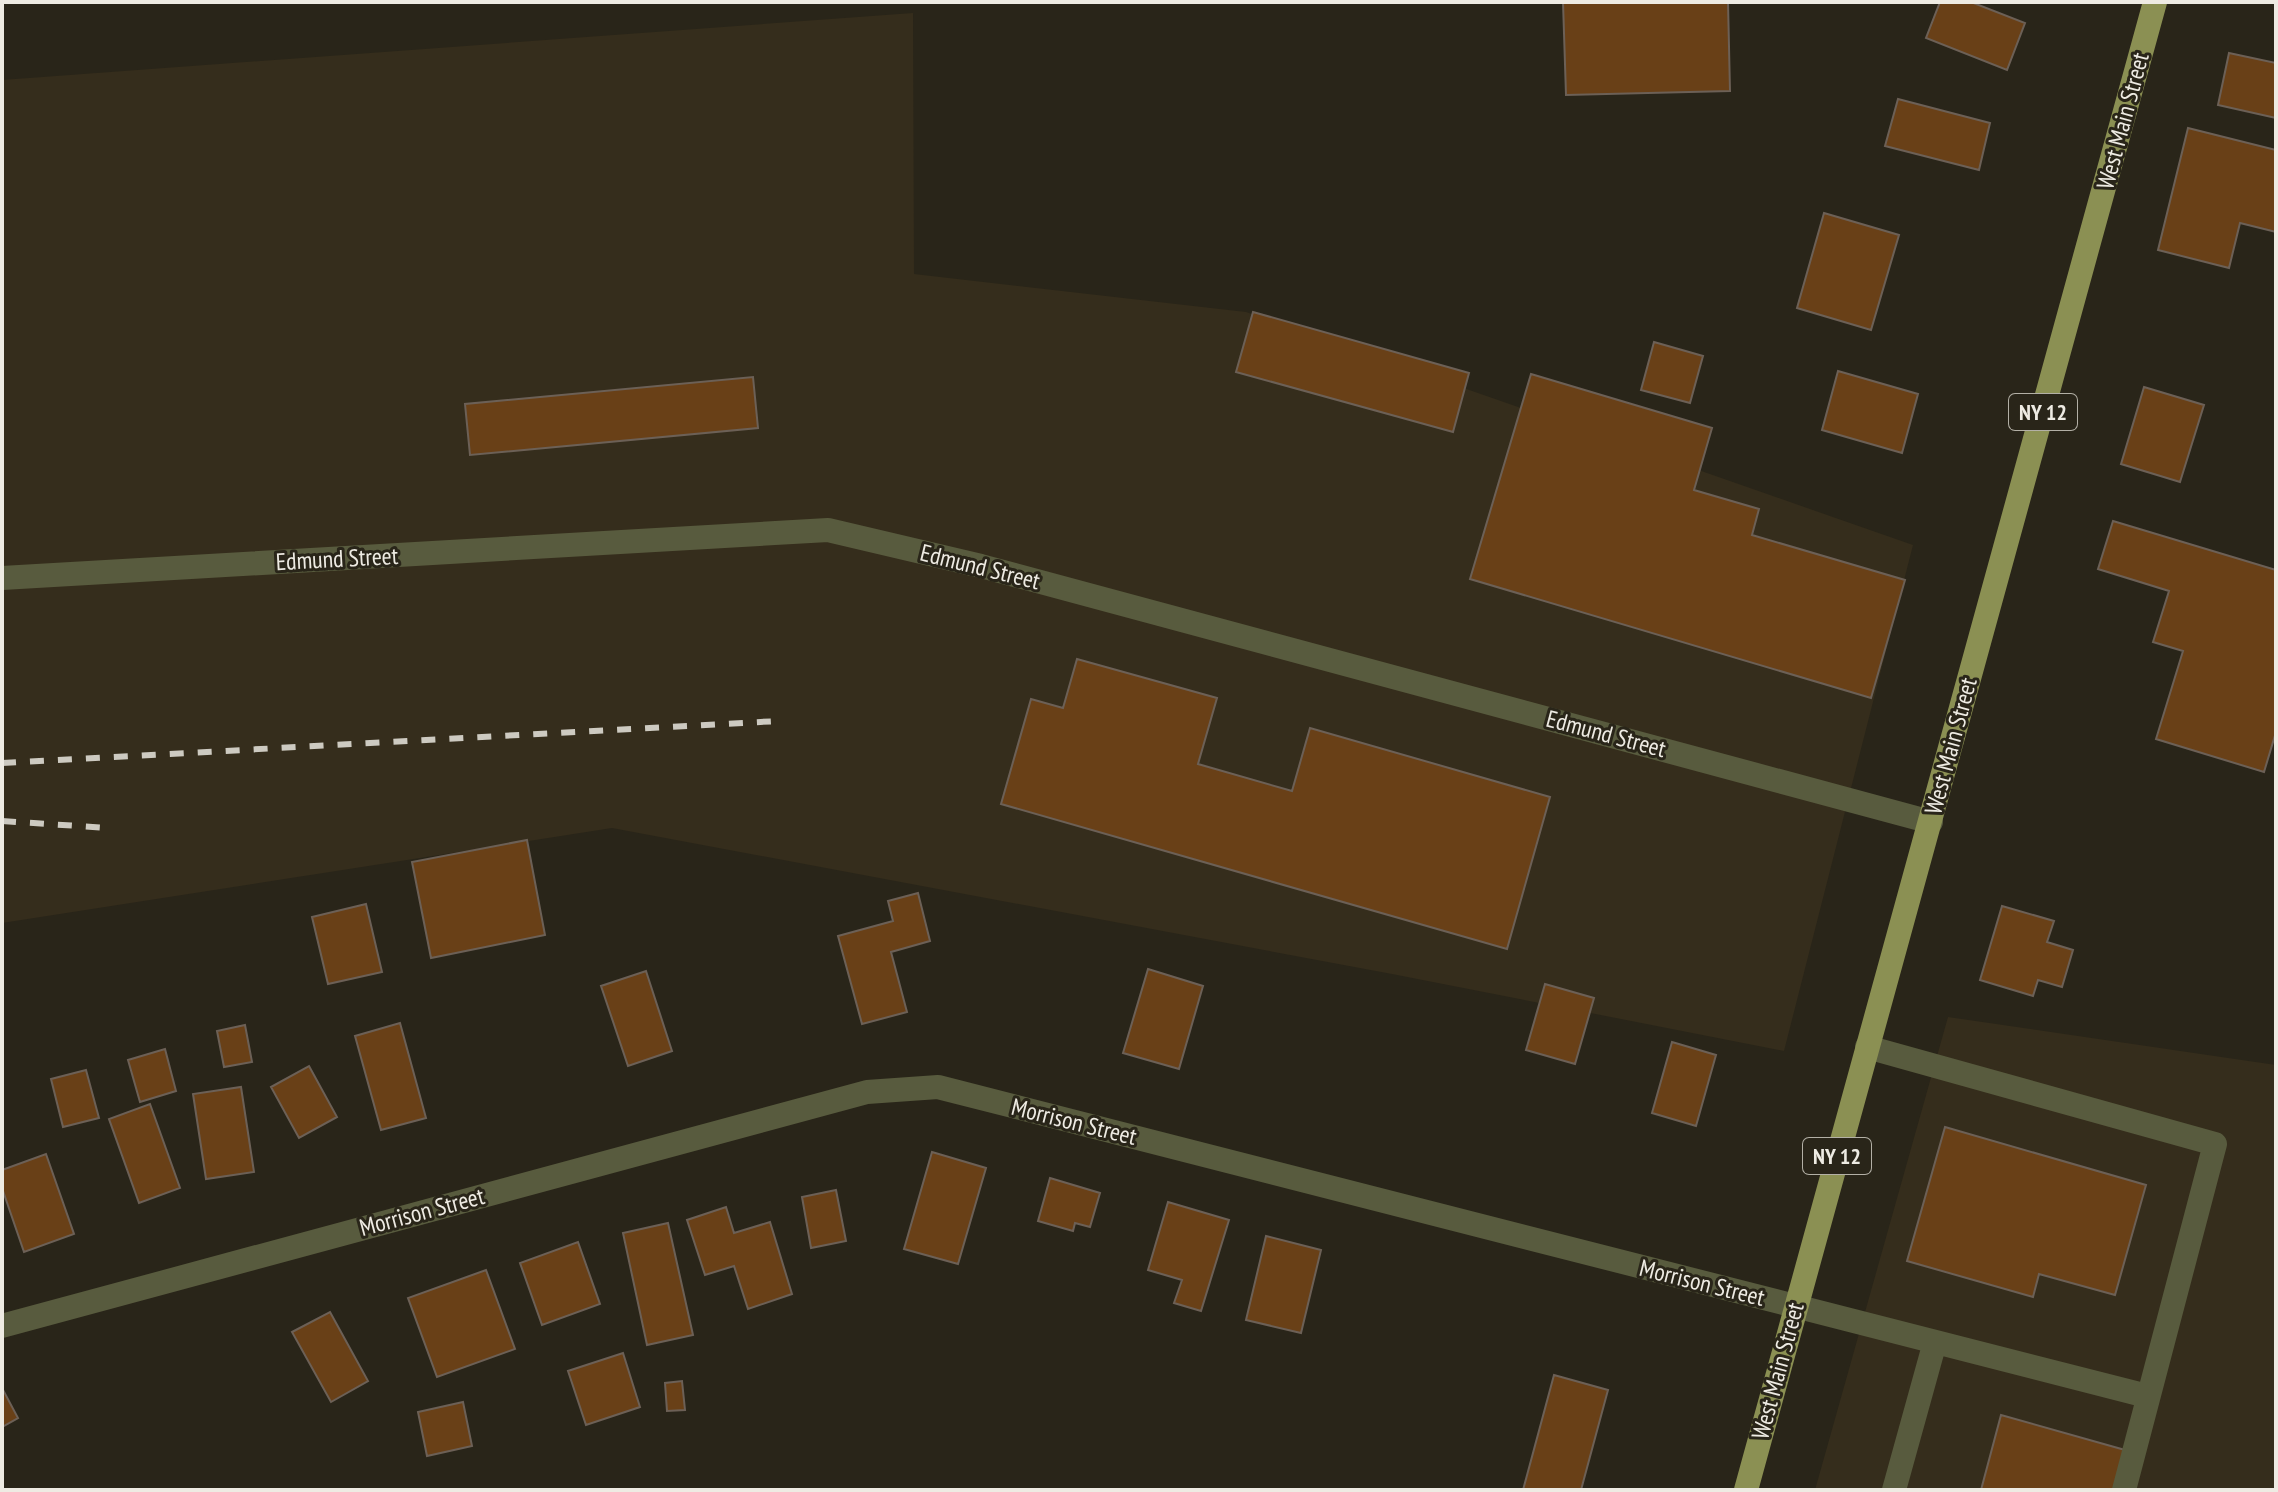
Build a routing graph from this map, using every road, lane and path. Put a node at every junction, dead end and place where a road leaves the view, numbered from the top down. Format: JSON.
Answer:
{"nodes":[{"id":1,"x":2155,"y":2,"type":"edge"},
{"id":2,"x":2,"y":578,"type":"edge"},
{"id":3,"x":1931,"y":822,"type":"junction"},
{"id":4,"x":1867,"y":1047,"type":"junction"},
{"id":5,"x":1795,"y":1307,"type":"junction"},
{"id":6,"x":2,"y":1326,"type":"edge"},
{"id":7,"x":1935,"y":1342,"type":"junction"},
{"id":8,"x":2147,"y":1396,"type":"junction"},
{"id":9,"x":1746,"y":1490,"type":"edge"},
{"id":10,"x":1894,"y":1490,"type":"edge"},
{"id":11,"x":2124,"y":1490,"type":"edge"}],
"edges":[{"from":1,"to":3,"type":"main road","name":"West Main Street","number":"NY 12"},
{"from":2,"to":3,"type":"street","name":"Edmund Street"},
{"from":3,"to":4,"type":"main road","name":"West Main Street","number":"NY 12"},
{"from":4,"to":5,"type":"main road","name":"West Main Street","number":"NY 12"},
{"from":4,"to":8,"type":"street"},
{"from":5,"to":6,"type":"street","name":"Morrison Street"},
{"from":5,"to":7,"type":"street","name":"Morrison Street"},
{"from":5,"to":9,"type":"main road","name":"West Main Street","number":"NY 12"},
{"from":7,"to":8,"type":"street","name":"Morrison Street"},
{"from":7,"to":10,"type":"street"},
{"from":8,"to":11,"type":"street"}]}
